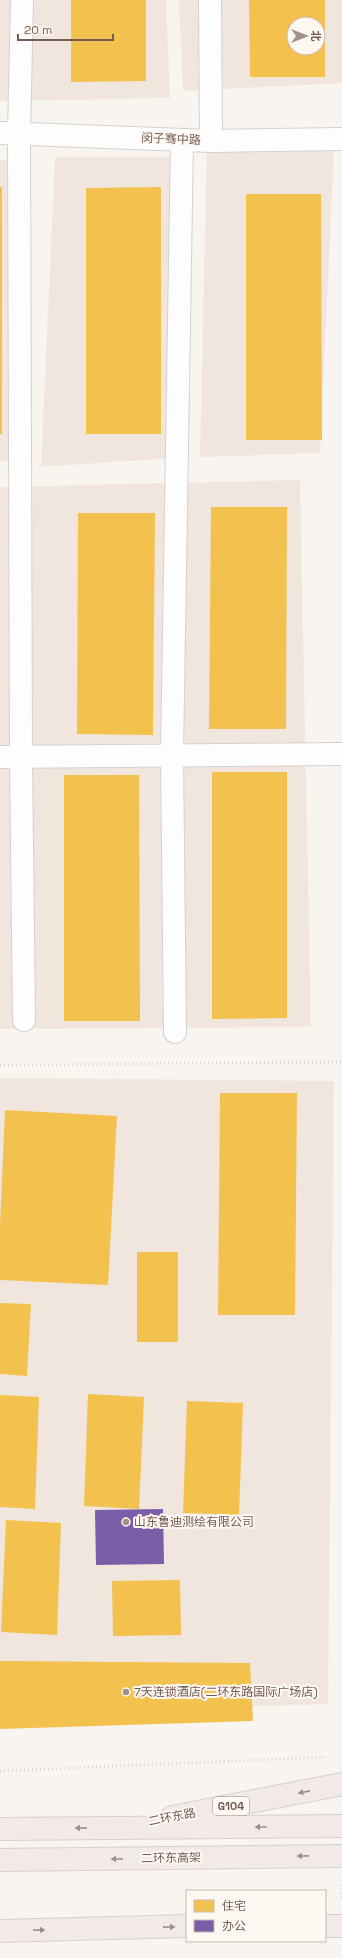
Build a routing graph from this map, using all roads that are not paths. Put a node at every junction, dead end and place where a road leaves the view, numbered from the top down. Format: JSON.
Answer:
{"nodes":[{"id":1,"x":22,"y":0,"type":"edge"},
{"id":2,"x":210,"y":0,"type":"edge"},
{"id":3,"x":10,"y":133,"type":"edge"},
{"id":4,"x":342,"y":139,"type":"edge"},
{"id":5,"x":182,"y":140,"type":"junction"},
{"id":6,"x":211,"y":141,"type":"junction"},
{"id":7,"x":342,"y":754,"type":"edge"},
{"id":8,"x":172,"y":755,"type":"junction"},
{"id":9,"x":10,"y":757,"type":"edge"},
{"id":10,"x":24,"y":1020,"type":"dead end"},
{"id":11,"x":175,"y":1032,"type":"dead end"},
{"id":12,"x":342,"y":1784,"type":"edge"},
{"id":13,"x":342,"y":1826,"type":"edge"},
{"id":14,"x":120,"y":1828,"type":"junction"},
{"id":15,"x":0,"y":1829,"type":"edge"},
{"id":16,"x":342,"y":1856,"type":"edge"},
{"id":17,"x":0,"y":1860,"type":"edge"},
{"id":18,"x":186,"y":1926,"type":"edge"},
{"id":19,"x":326,"y":1926,"type":"edge"},
{"id":20,"x":342,"y":1926,"type":"edge"},
{"id":21,"x":0,"y":1931,"type":"edge"}],
"edges":[{"from":1,"to":3,"type":"street"},
{"from":2,"to":6,"type":"street"},
{"from":3,"to":5,"type":"street","name":"闵子骞中路"},
{"from":3,"to":9,"type":"street"},
{"from":4,"to":6,"type":"street","name":"闵子骞中路"},
{"from":5,"to":6,"type":"street","name":"闵子骞中路"},
{"from":5,"to":8,"type":"street"},
{"from":7,"to":8,"type":"street"},
{"from":8,"to":9,"type":"street"},
{"from":8,"to":11,"type":"street"},
{"from":9,"to":10,"type":"street"},
{"from":12,"to":14,"type":"highway","name":"二环东路","number":"G104","one_way":true},
{"from":13,"to":14,"type":"highway","name":"二环东路","number":"G104","one_way":true},
{"from":14,"to":15,"type":"highway","name":"二环东路","number":"G104","one_way":true},
{"from":16,"to":17,"type":"highway","name":"二环东高架","one_way":true},
{"from":21,"to":18,"type":"highway","one_way":true},
{"from":19,"to":20,"type":"highway","bridge":true}]}
